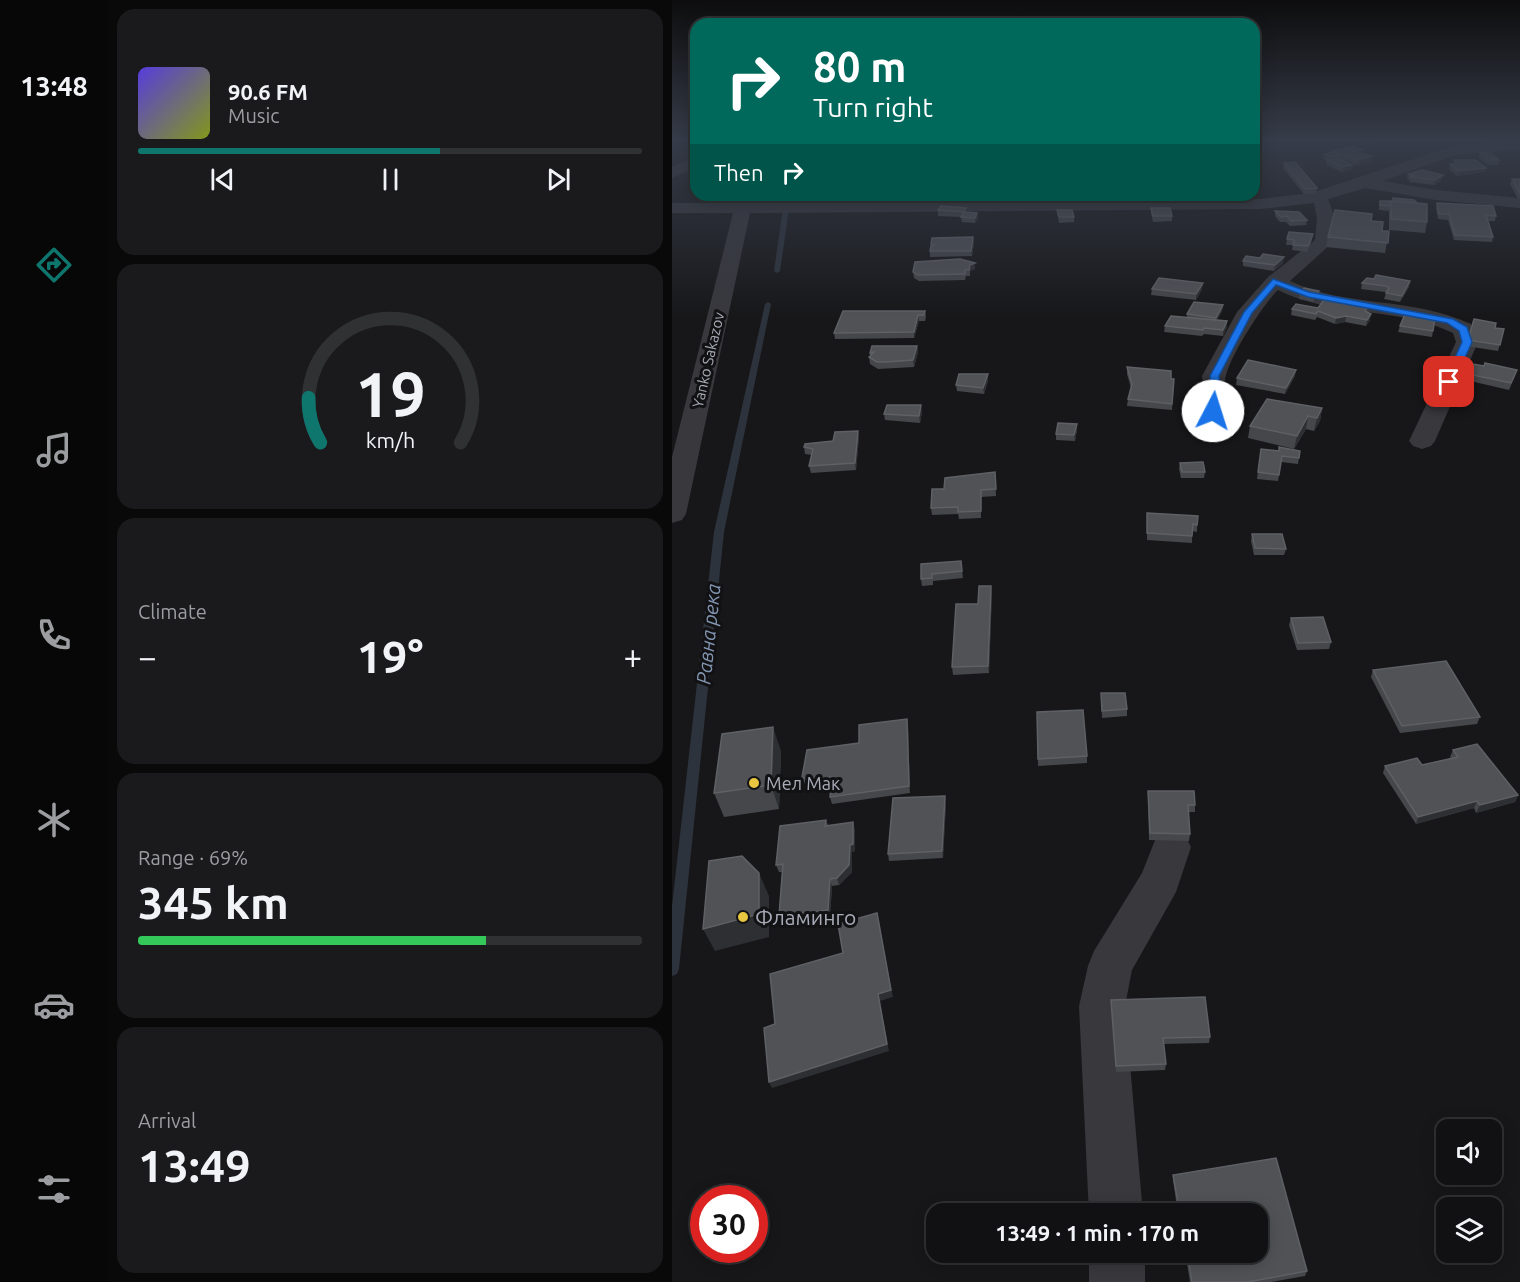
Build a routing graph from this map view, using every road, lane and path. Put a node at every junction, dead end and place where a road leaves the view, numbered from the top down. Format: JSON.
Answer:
{"nodes":[{"id":1,"x":1296,"y":200,"type":"edge"},
{"id":2,"x":1321,"y":200,"type":"edge"},
{"id":3,"x":1487,"y":200,"type":"edge"},
{"id":4,"x":740,"y":201,"type":"edge"},
{"id":5,"x":1520,"y":203,"type":"edge"},
{"id":6,"x":672,"y":208,"type":"edge"},
{"id":7,"x":1275,"y":281,"type":"junction"},
{"id":8,"x":1213,"y":411,"type":"dead end"},
{"id":9,"x":1422,"y":441,"type":"dead end"},
{"id":10,"x":672,"y":514,"type":"edge"},
{"id":11,"x":1171,"y":847,"type":"dead end"},
{"id":12,"x":1115,"y":1203,"type":"edge"},
{"id":13,"x":1118,"y":1263,"type":"edge"},
{"id":14,"x":1118,"y":1282,"type":"edge"}],
"edges":[{"from":1,"to":4,"type":"street"},
{"from":2,"to":7,"type":"street"},
{"from":3,"to":5,"type":"street"},
{"from":4,"to":6,"type":"street"},
{"from":4,"to":10,"type":"street","name":"Yanko Sakazov"},
{"from":7,"to":8,"type":"street"},
{"from":7,"to":9,"type":"street"},
{"from":11,"to":12,"type":"street"},
{"from":13,"to":14,"type":"street"}]}
